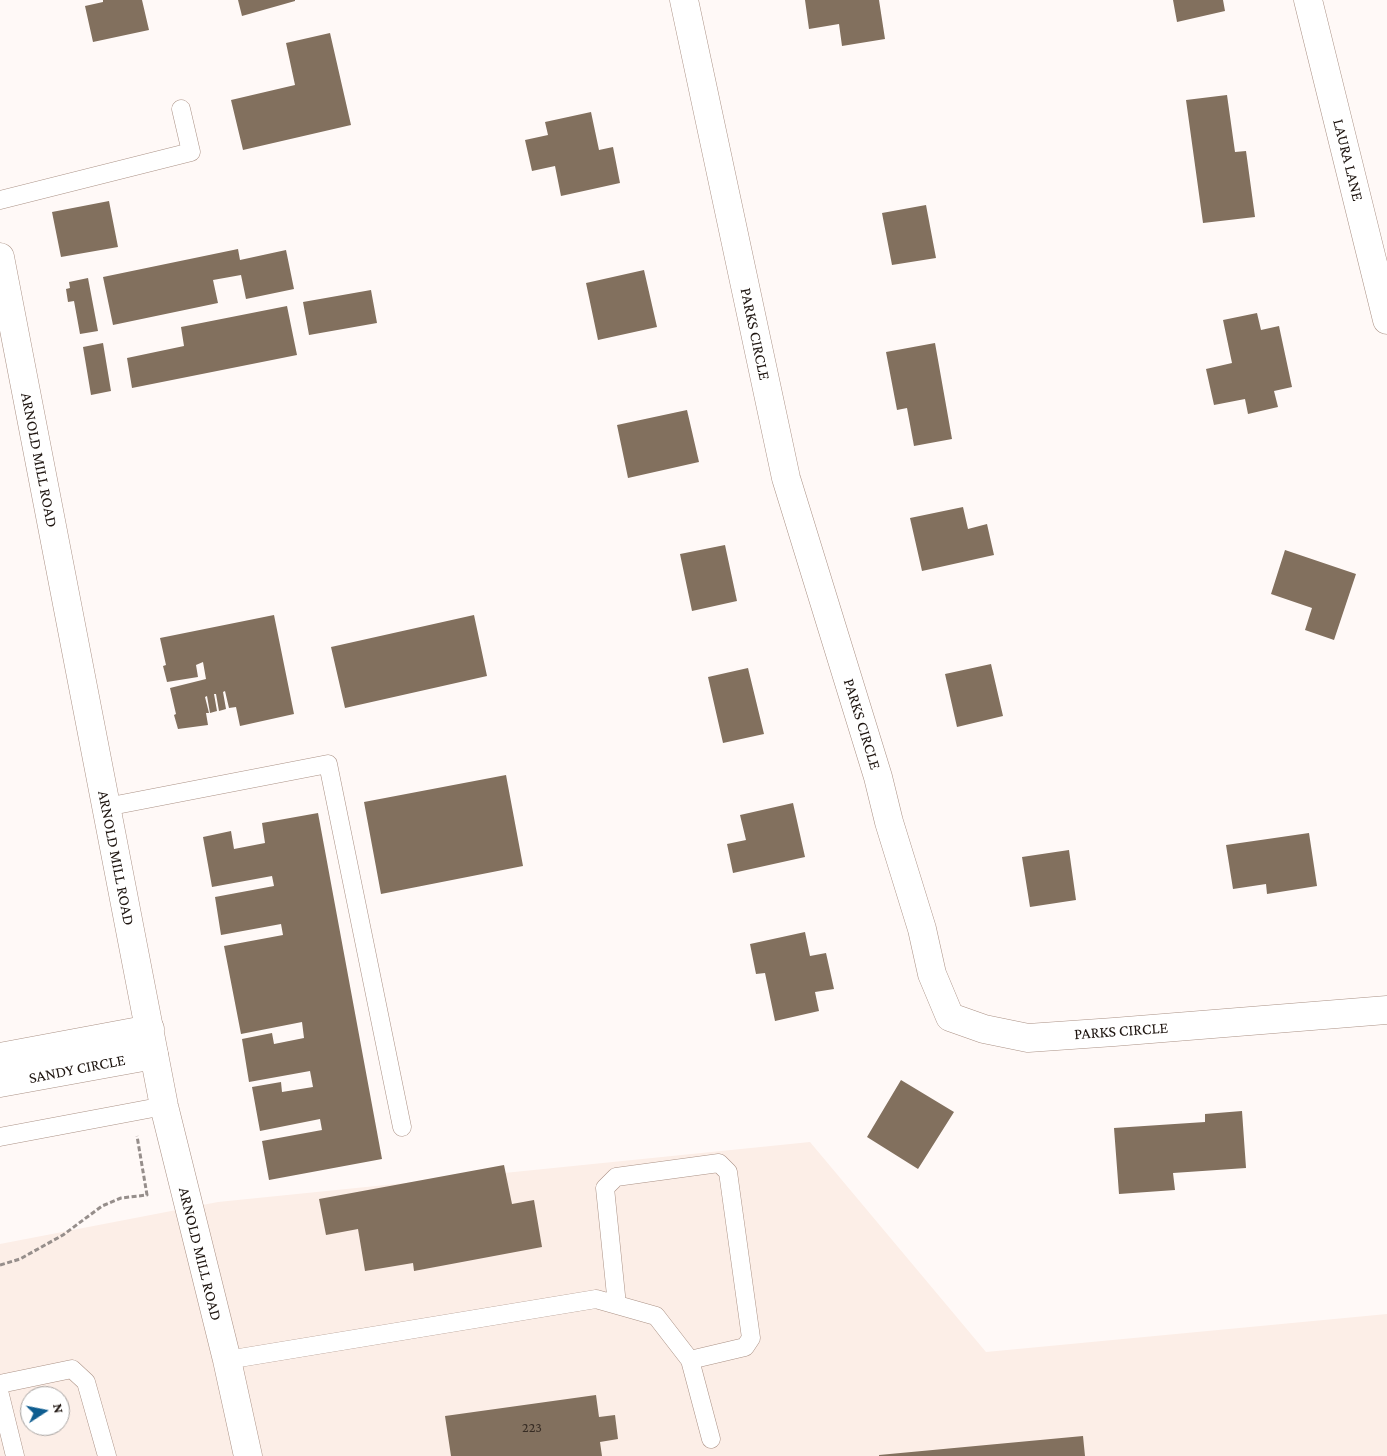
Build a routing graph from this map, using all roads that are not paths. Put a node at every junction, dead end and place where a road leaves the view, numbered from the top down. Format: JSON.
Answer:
{"nodes":[{"id":1,"x":684,"y":0,"type":"edge"},
{"id":2,"x":1308,"y":0,"type":"edge"},
{"id":3,"x":181,"y":109,"type":"dead end"},
{"id":4,"x":0,"y":200,"type":"edge"},
{"id":5,"x":0,"y":257,"type":"edge"},
{"id":6,"x":1387,"y":320,"type":"edge"},
{"id":7,"x":106,"y":808,"type":"junction"},
{"id":8,"x":1387,"y":1010,"type":"edge"},
{"id":9,"x":152,"y":1042,"type":"junction"},
{"id":10,"x":0,"y":1058,"type":"edge"},
{"id":11,"x":0,"y":1084,"type":"edge"},
{"id":12,"x":164,"y":1106,"type":"junction"},
{"id":13,"x":402,"y":1127,"type":"dead end"},
{"id":14,"x":0,"y":1137,"type":"edge"},
{"id":15,"x":617,"y":1305,"type":"junction"},
{"id":16,"x":226,"y":1360,"type":"junction"},
{"id":17,"x":690,"y":1360,"type":"junction"},
{"id":18,"x":0,"y":1384,"type":"edge"},
{"id":19,"x":0,"y":1396,"type":"edge"},
{"id":20,"x":711,"y":1439,"type":"dead end"},
{"id":21,"x":16,"y":1456,"type":"edge"},
{"id":22,"x":107,"y":1456,"type":"edge"},
{"id":23,"x":248,"y":1456,"type":"edge"}],
"edges":[{"from":1,"to":8,"type":"street","name":"PARKS CIRCLE"},
{"from":2,"to":6,"type":"street","name":"LAURA LANE"},
{"from":3,"to":4,"type":"lane"},
{"from":5,"to":7,"type":"street","name":"ARNOLD MILL ROAD"},
{"from":7,"to":9,"type":"street","name":"ARNOLD MILL ROAD"},
{"from":7,"to":13,"type":"lane"},
{"from":9,"to":10,"type":"street","name":"SANDY CIRCLE"},
{"from":9,"to":11,"type":"street","name":"SANDY CIRCLE"},
{"from":9,"to":12,"type":"street","name":"ARNOLD MILL ROAD"},
{"from":12,"to":14,"type":"lane"},
{"from":12,"to":16,"type":"street","name":"ARNOLD MILL ROAD"},
{"from":15,"to":16,"type":"lane"},
{"from":15,"to":17,"type":"lane"},
{"from":15,"to":17,"type":"lane"},
{"from":16,"to":23,"type":"street","name":"ARNOLD MILL ROAD"},
{"from":17,"to":20,"type":"lane"},
{"from":18,"to":22,"type":"lane"},
{"from":19,"to":21,"type":"lane"}]}
